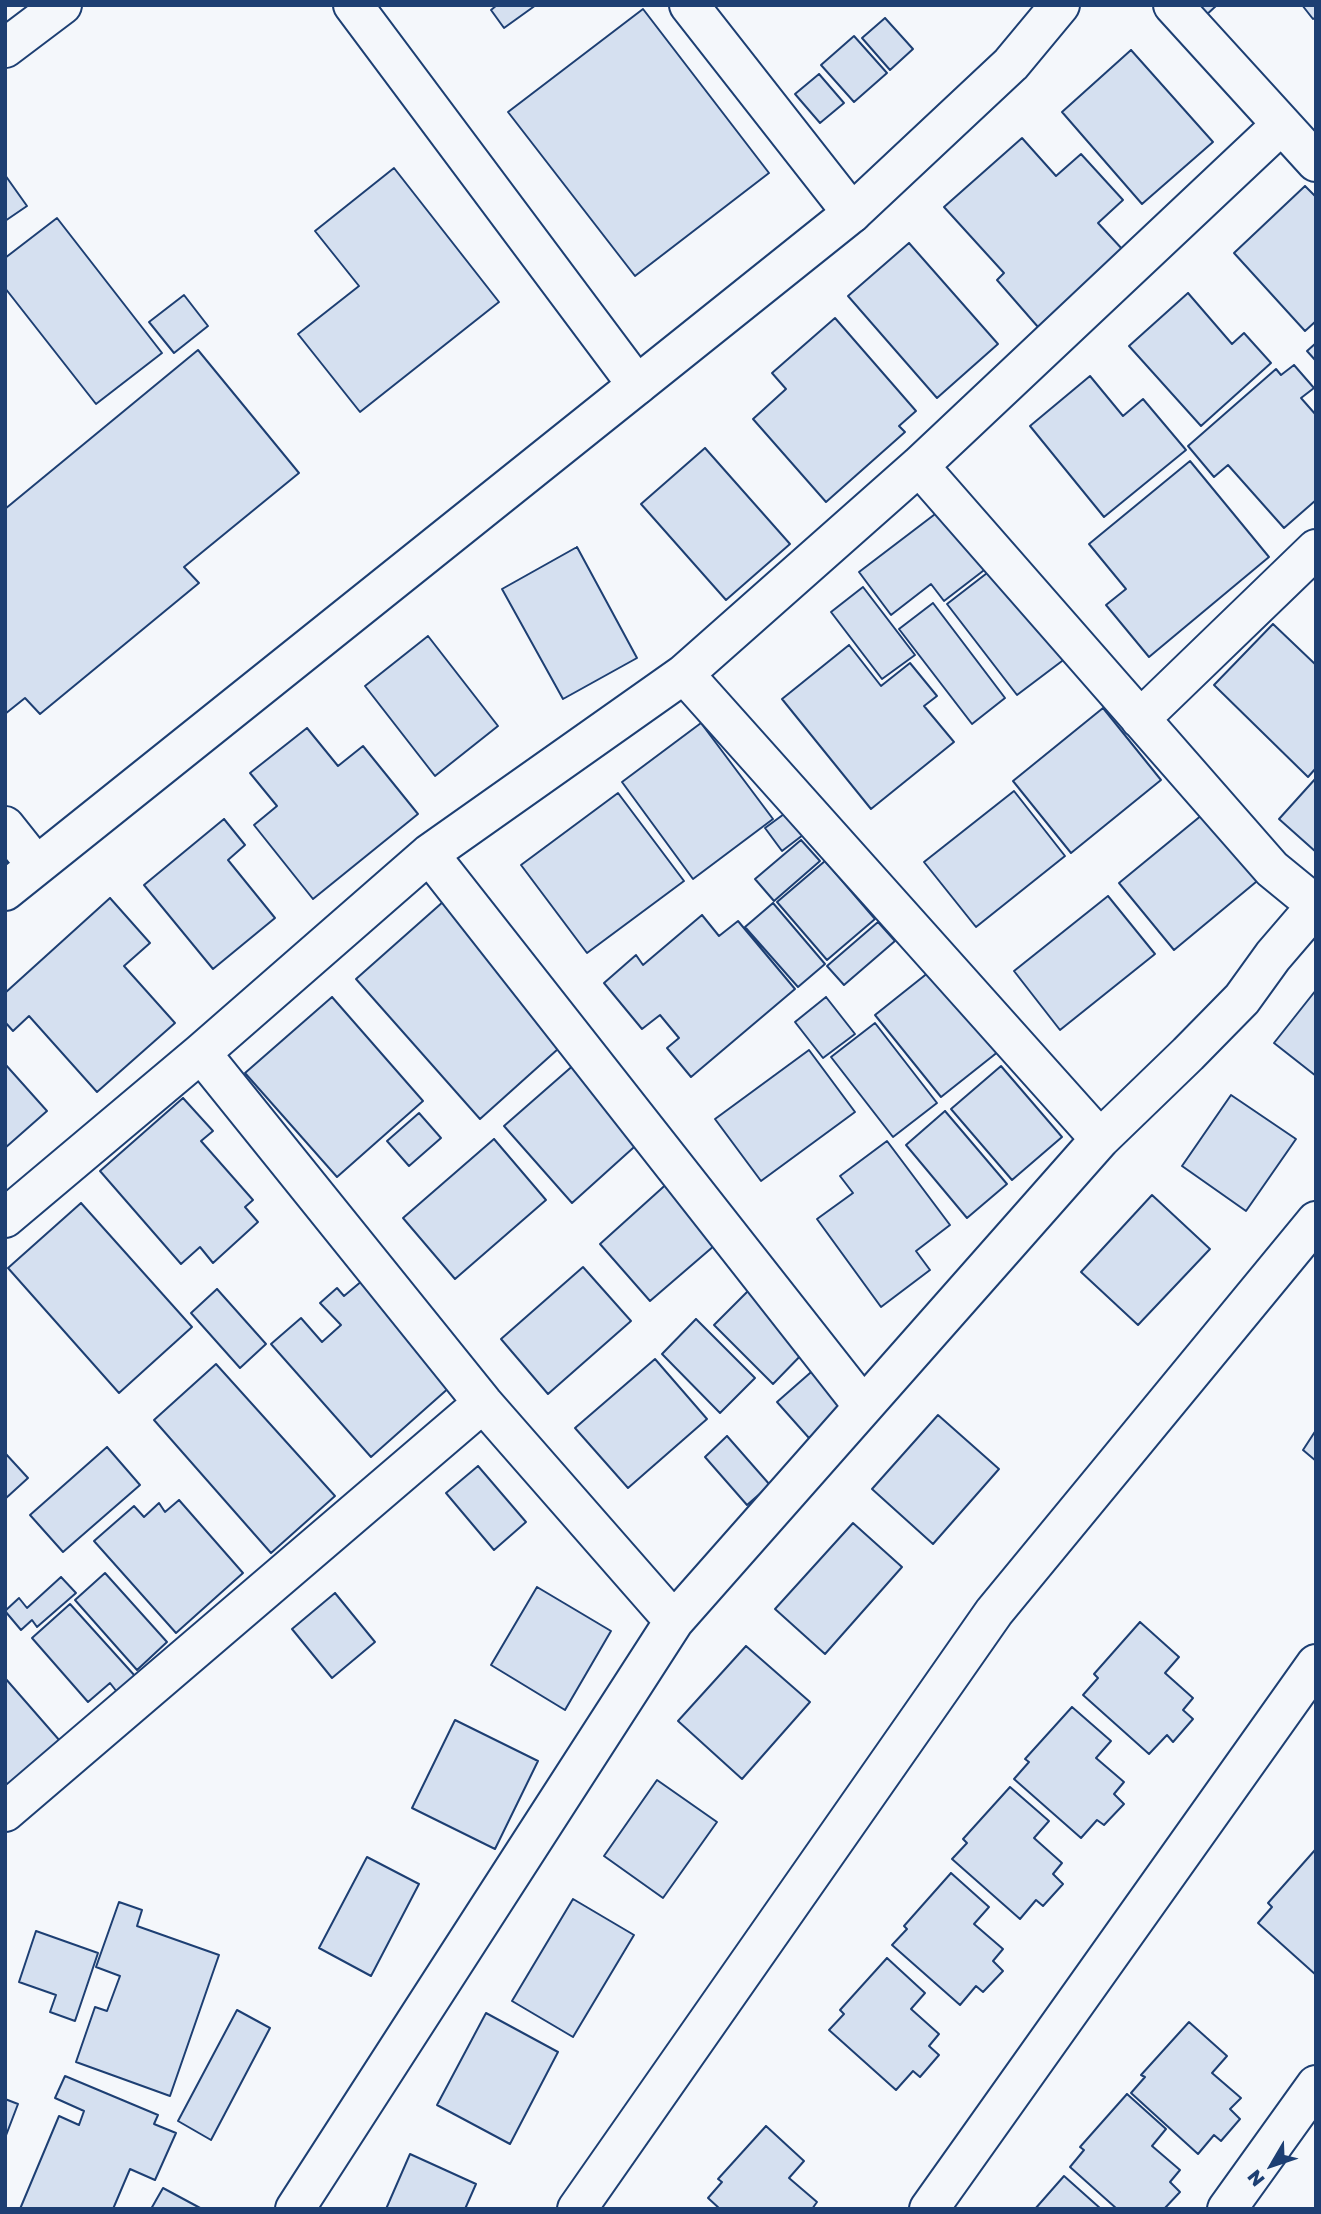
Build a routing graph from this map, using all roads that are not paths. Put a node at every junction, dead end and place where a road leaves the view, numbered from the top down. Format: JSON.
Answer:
{"nodes":[{"id":1,"x":62,"y":5,"type":"edge"},
{"id":2,"x":353,"y":5,"type":"edge"},
{"id":3,"x":689,"y":5,"type":"edge"},
{"id":4,"x":1060,"y":5,"type":"edge"},
{"id":5,"x":1172,"y":5,"type":"edge"},
{"id":6,"x":5,"y":48,"type":"edge"},
{"id":7,"x":1280,"y":126,"type":"junction"},
{"id":8,"x":1316,"y":162,"type":"edge"},
{"id":9,"x":852,"y":213,"type":"junction"},
{"id":10,"x":637,"y":384,"type":"junction"},
{"id":11,"x":919,"y":466,"type":"junction"},
{"id":12,"x":1316,"y":549,"type":"edge"},
{"id":13,"x":684,"y":674,"type":"junction"},
{"id":14,"x":1140,"y":719,"type":"junction"},
{"id":15,"x":5,"y":826,"type":"edge"},
{"id":16,"x":429,"y":854,"type":"junction"},
{"id":17,"x":36,"y":865,"type":"junction"},
{"id":18,"x":5,"y":891,"type":"edge"},
{"id":19,"x":1316,"y":905,"type":"edge"},
{"id":20,"x":201,"y":1053,"type":"junction"},
{"id":21,"x":1100,"y":1139,"type":"junction"},
{"id":22,"x":5,"y":1218,"type":"edge"},
{"id":23,"x":1316,"y":1221,"type":"edge"},
{"id":24,"x":482,"y":1403,"type":"junction"},
{"id":25,"x":863,"y":1406,"type":"junction"},
{"id":26,"x":674,"y":1621,"type":"junction"},
{"id":27,"x":1316,"y":1664,"type":"edge"},
{"id":28,"x":5,"y":1812,"type":"edge"},
{"id":29,"x":1316,"y":2085,"type":"edge"},
{"id":30,"x":295,"y":2209,"type":"edge"},
{"id":31,"x":578,"y":2209,"type":"edge"},
{"id":32,"x":929,"y":2209,"type":"edge"},
{"id":33,"x":1227,"y":2209,"type":"edge"}],
"edges":[{"from":1,"to":6,"type":"street"},
{"from":2,"to":10,"type":"street"},
{"from":3,"to":9,"type":"street"},
{"from":4,"to":9,"type":"street"},
{"from":5,"to":7,"type":"street"},
{"from":7,"to":8,"type":"street"},
{"from":7,"to":11,"type":"street"},
{"from":9,"to":10,"type":"street"},
{"from":10,"to":17,"type":"street"},
{"from":11,"to":13,"type":"street"},
{"from":11,"to":14,"type":"street"},
{"from":12,"to":14,"type":"street"},
{"from":13,"to":16,"type":"street"},
{"from":13,"to":21,"type":"street"},
{"from":14,"to":19,"type":"street"},
{"from":15,"to":17,"type":"street"},
{"from":16,"to":20,"type":"street"},
{"from":16,"to":25,"type":"street"},
{"from":17,"to":18,"type":"street"},
{"from":19,"to":21,"type":"street"},
{"from":20,"to":22,"type":"street"},
{"from":20,"to":24,"type":"street"},
{"from":21,"to":25,"type":"street"},
{"from":23,"to":31,"type":"street"},
{"from":24,"to":26,"type":"street"},
{"from":24,"to":28,"type":"street"},
{"from":25,"to":26,"type":"street"},
{"from":26,"to":30,"type":"street"},
{"from":27,"to":32,"type":"street"},
{"from":29,"to":33,"type":"street"}]}
